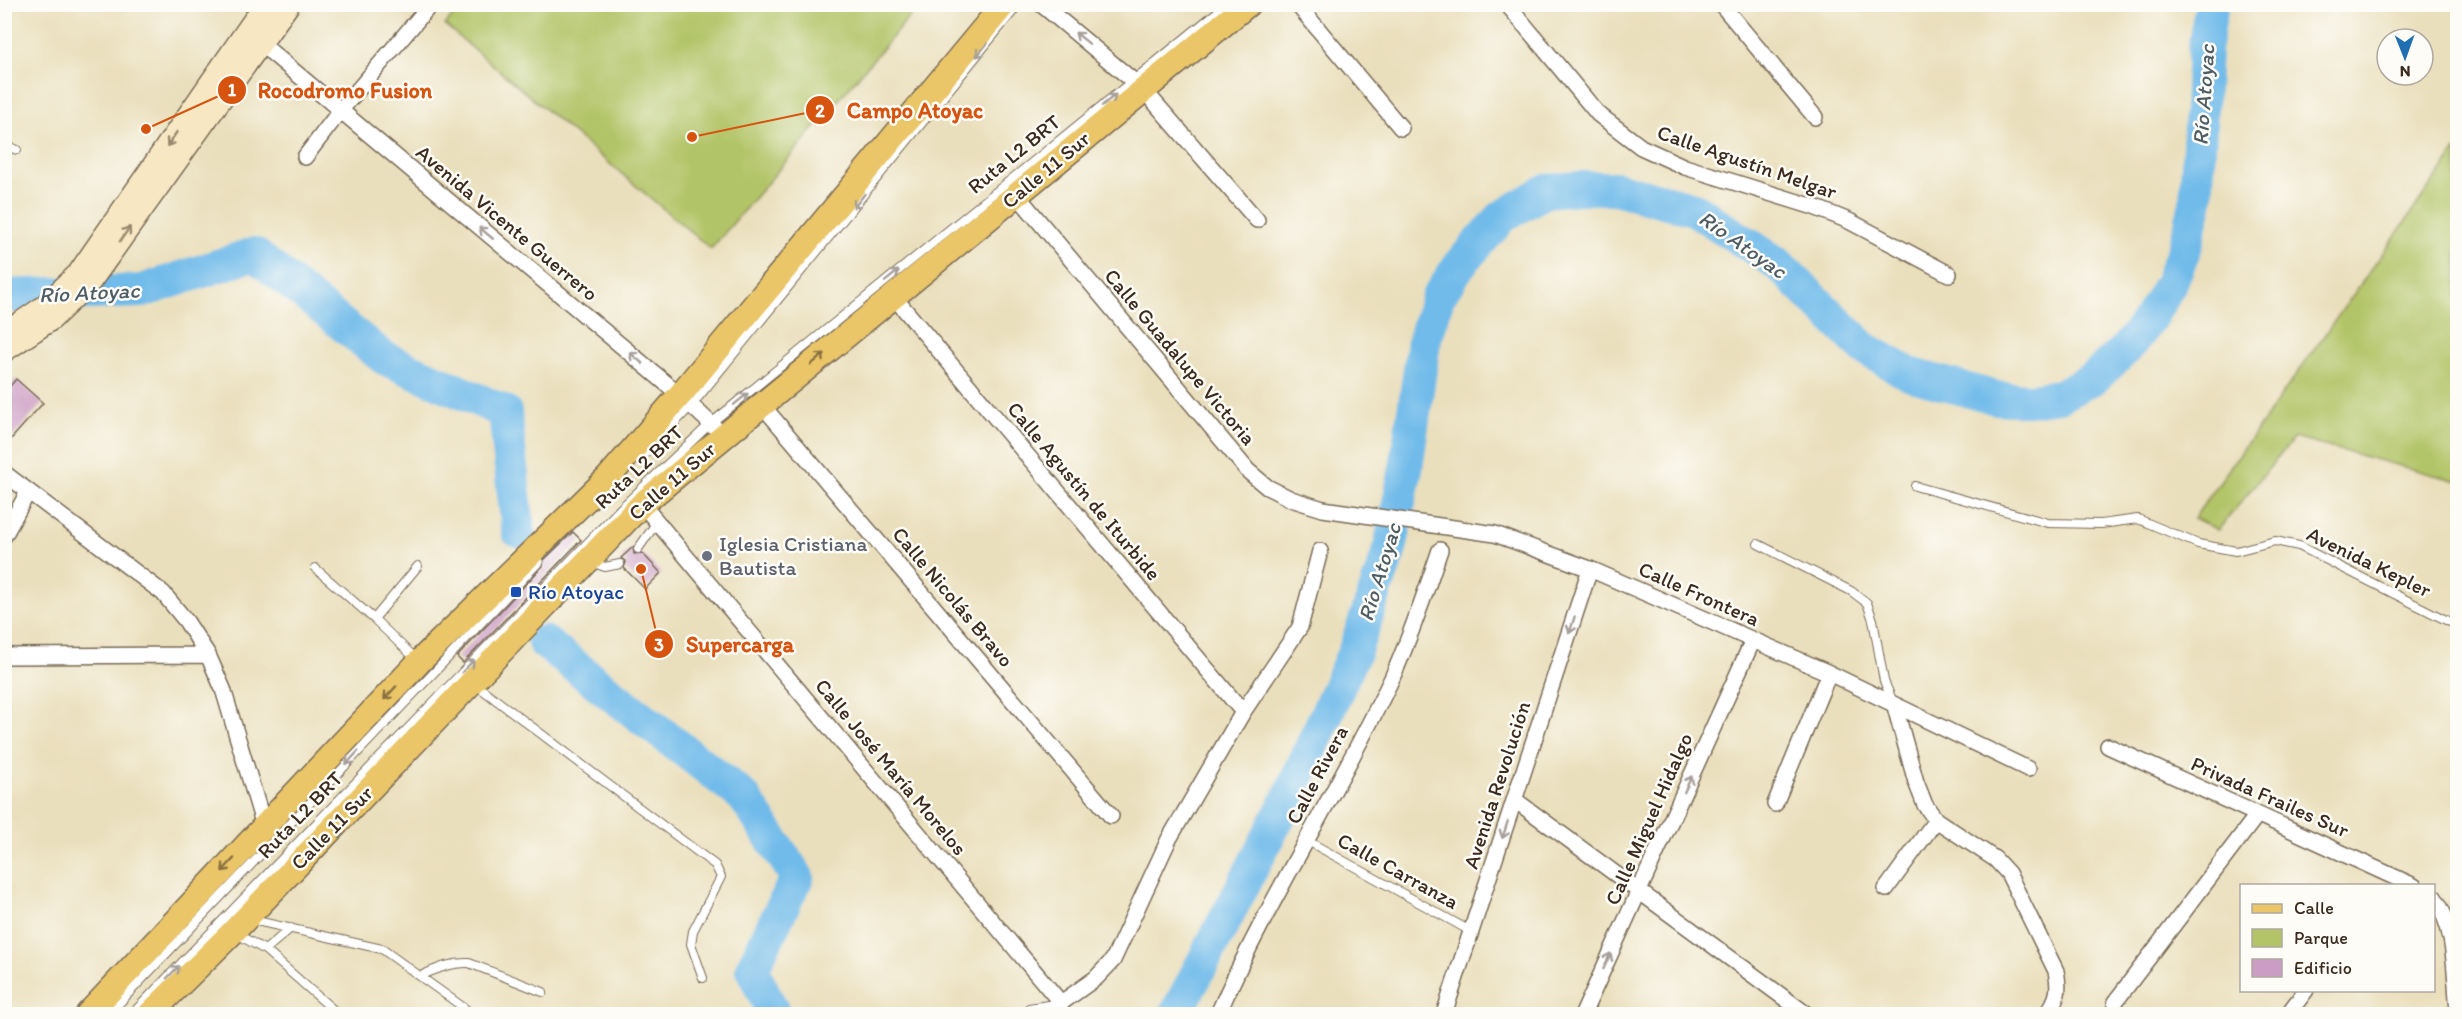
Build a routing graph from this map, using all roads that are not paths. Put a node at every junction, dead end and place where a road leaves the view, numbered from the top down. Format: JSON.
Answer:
{"nodes":[{"id":1,"x":265,"y":4,"type":"edge"},
{"id":2,"x":289,"y":4,"type":"edge"},
{"id":3,"x":431,"y":4,"type":"edge"},
{"id":4,"x":1004,"y":4,"type":"edge"},
{"id":5,"x":1019,"y":4,"type":"edge"},
{"id":6,"x":1041,"y":4,"type":"edge"},
{"id":7,"x":1227,"y":4,"type":"edge"},
{"id":8,"x":1248,"y":4,"type":"edge"},
{"id":9,"x":1297,"y":4,"type":"edge"},
{"id":10,"x":1507,"y":4,"type":"edge"},
{"id":11,"x":1721,"y":4,"type":"edge"},
{"id":12,"x":251,"y":39,"type":"junction"},
{"id":13,"x":1138,"y":85,"type":"junction"},
{"id":14,"x":340,"y":111,"type":"junction"},
{"id":15,"x":1815,"y":117,"type":"dead end"},
{"id":16,"x":1401,"y":128,"type":"dead end"},
{"id":17,"x":4,"y":145,"type":"edge"},
{"id":18,"x":17,"y":150,"type":"dead end"},
{"id":19,"x":305,"y":157,"type":"dead end"},
{"id":20,"x":1017,"y":195,"type":"junction"},
{"id":21,"x":1257,"y":220,"type":"dead end"},
{"id":22,"x":1949,"y":274,"type":"dead end"},
{"id":23,"x":894,"y":297,"type":"junction"},
{"id":24,"x":6,"y":345,"type":"edge"},
{"id":25,"x":686,"y":400,"type":"junction"},
{"id":26,"x":762,"y":405,"type":"junction"},
{"id":27,"x":717,"y":430,"type":"junction"},
{"id":28,"x":633,"y":465,"type":"dead end"},
{"id":29,"x":4,"y":473,"type":"edge"},
{"id":30,"x":616,"y":482,"type":"dead end"},
{"id":31,"x":1915,"y":486,"type":"dead end"},
{"id":32,"x":28,"y":492,"type":"junction"},
{"id":33,"x":600,"y":499,"type":"dead end"},
{"id":34,"x":1336,"y":512,"type":"joint"},
{"id":35,"x":649,"y":513,"type":"junction"},
{"id":36,"x":4,"y":536,"type":"edge"},
{"id":37,"x":1758,"y":544,"type":"dead end"},
{"id":38,"x":638,"y":549,"type":"dead end"},
{"id":39,"x":1440,"y":550,"type":"dead end"},
{"id":40,"x":1320,"y":551,"type":"dead end"},
{"id":41,"x":541,"y":559,"type":"dead end"},
{"id":42,"x":587,"y":561,"type":"junction"},
{"id":43,"x":620,"y":564,"type":"dead end"},
{"id":44,"x":418,"y":566,"type":"dead end"},
{"id":45,"x":315,"y":568,"type":"dead end"},
{"id":46,"x":1590,"y":569,"type":"junction"},
{"id":47,"x":374,"y":619,"type":"junction"},
{"id":48,"x":2457,"y":626,"type":"edge"},
{"id":49,"x":1754,"y":640,"type":"junction"},
{"id":50,"x":208,"y":655,"type":"junction"},
{"id":51,"x":4,"y":656,"type":"edge"},
{"id":52,"x":419,"y":662,"type":"junction"},
{"id":53,"x":1829,"y":673,"type":"junction"},
{"id":54,"x":472,"y":682,"type":"junction"},
{"id":55,"x":1895,"y":707,"type":"junction"},
{"id":56,"x":1243,"y":712,"type":"junction"},
{"id":57,"x":2108,"y":746,"type":"dead end"},
{"id":58,"x":2028,"y":770,"type":"dead end"},
{"id":59,"x":1515,"y":800,"type":"junction"},
{"id":60,"x":1775,"y":804,"type":"dead end"},
{"id":61,"x":2257,"y":815,"type":"junction"},
{"id":62,"x":1111,"y":816,"type":"dead end"},
{"id":63,"x":1936,"y":820,"type":"junction"},
{"id":64,"x":264,"y":826,"type":"junction"},
{"id":65,"x":1306,"y":840,"type":"junction"},
{"id":66,"x":2389,"y":881,"type":"edge"},
{"id":67,"x":2408,"y":884,"type":"edge"},
{"id":68,"x":1886,"y":889,"type":"dead end"},
{"id":69,"x":1638,"y":892,"type":"junction"},
{"id":70,"x":2435,"y":900,"type":"edge"},
{"id":71,"x":239,"y":925,"type":"junction"},
{"id":72,"x":291,"y":928,"type":"junction"},
{"id":73,"x":1472,"y":932,"type":"junction"},
{"id":74,"x":2454,"y":934,"type":"edge"},
{"id":75,"x":265,"y":950,"type":"junction"},
{"id":76,"x":420,"y":976,"type":"junction"},
{"id":77,"x":703,"y":978,"type":"dead end"},
{"id":78,"x":543,"y":992,"type":"dead end"},
{"id":79,"x":2304,"y":992,"type":"edge"},
{"id":80,"x":2115,"y":1002,"type":"dead end"},
{"id":81,"x":1061,"y":1003,"type":"junction"},
{"id":82,"x":467,"y":1010,"type":"dead end"},
{"id":83,"x":2457,"y":1010,"type":"edge"},
{"id":84,"x":1223,"y":1013,"type":"edge"},
{"id":85,"x":88,"y":1014,"type":"edge"},
{"id":86,"x":109,"y":1014,"type":"edge"},
{"id":87,"x":132,"y":1014,"type":"edge"},
{"id":88,"x":150,"y":1014,"type":"edge"},
{"id":89,"x":338,"y":1014,"type":"edge"},
{"id":90,"x":1022,"y":1014,"type":"edge"},
{"id":91,"x":1444,"y":1014,"type":"edge"},
{"id":92,"x":1583,"y":1014,"type":"edge"},
{"id":93,"x":1806,"y":1014,"type":"edge"},
{"id":94,"x":2047,"y":1014,"type":"edge"},
{"id":95,"x":2288,"y":1014,"type":"edge"}],
"edges":[{"from":1,"to":12,"type":"main road"},
{"from":2,"to":12,"type":"main road"},
{"from":3,"to":14,"type":"street"},
{"from":4,"to":25,"type":"main road","name":"Calle 11 Sur"},
{"from":5,"to":25,"type":"lane","name":"Ruta L2 BRT","one_way":true},
{"from":13,"to":6,"type":"street","one_way":true},
{"from":7,"to":13,"type":"lane","name":"Ruta L2 BRT"},
{"from":8,"to":13,"type":"main road","name":"Calle 11 Sur"},
{"from":9,"to":16,"type":"street"},
{"from":10,"to":22,"type":"street","name":"Calle Agustín Melgar"},
{"from":11,"to":15,"type":"street"},
{"from":12,"to":14,"type":"street","name":"Avenida Vicente Guerrero"},
{"from":12,"to":24,"type":"main road"},
{"from":13,"to":20,"type":"main road","name":"Calle 11 Sur"},
{"from":13,"to":21,"type":"street"},
{"from":27,"to":13,"type":"lane","name":"Ruta L2 BRT","one_way":true},
{"from":14,"to":19,"type":"street"},
{"from":25,"to":14,"type":"street","name":"Avenida Vicente Guerrero","one_way":true},
{"from":17,"to":18,"type":"lane"},
{"from":20,"to":23,"type":"main road","name":"Calle 11 Sur"},
{"from":20,"to":34,"type":"street","name":"Calle Guadalupe Victoria"},
{"from":26,"to":23,"type":"main road","name":"Calle 11 Sur","one_way":true},
{"from":23,"to":56,"type":"street","name":"Calle Agustín de Iturbide"},
{"from":25,"to":27,"type":"street","name":"Avenida Vicente Guerrero"},
{"from":25,"to":28,"type":"lane","name":"Ruta L2 BRT"},
{"from":25,"to":52,"type":"main road","name":"Calle 11 Sur"},
{"from":26,"to":27,"type":"main road","name":"Calle 11 Sur"},
{"from":26,"to":62,"type":"street","name":"Calle Nicolás Bravo"},
{"from":27,"to":35,"type":"main road","name":"Calle 11 Sur"},
{"from":87,"to":27,"type":"lane","name":"Ruta L2 BRT","one_way":true},
{"from":29,"to":32,"type":"street"},
{"from":30,"to":33,"type":"lane","name":"Ruta L2 BRT"},
{"from":31,"to":48,"type":"lane","name":"Avenida Kepler"},
{"from":32,"to":36,"type":"street"},
{"from":32,"to":50,"type":"street"},
{"from":34,"to":46,"type":"street","name":"Calle Frontera"},
{"from":35,"to":38,"type":"lane"},
{"from":35,"to":42,"type":"main road","name":"Calle 11 Sur"},
{"from":35,"to":81,"type":"street","name":"Calle José María Morelos"},
{"from":37,"to":55,"type":"lane"},
{"from":39,"to":65,"type":"street","name":"Calle Rivera"},
{"from":40,"to":56,"type":"street"},
{"from":41,"to":86,"type":"lane","name":"Ruta L2 BRT","one_way":true},
{"from":42,"to":43,"type":"lane"},
{"from":42,"to":54,"type":"main road","name":"Calle 11 Sur"},
{"from":44,"to":47,"type":"lane"},
{"from":45,"to":47,"type":"lane"},
{"from":46,"to":49,"type":"street","name":"Calle Frontera"},
{"from":46,"to":59,"type":"street","name":"Avenida Revolución","one_way":true},
{"from":47,"to":52,"type":"lane"},
{"from":49,"to":53,"type":"street","name":"Calle Frontera"},
{"from":69,"to":49,"type":"street","name":"Calle Miguel Hidalgo","one_way":true},
{"from":50,"to":51,"type":"street"},
{"from":50,"to":64,"type":"street"},
{"from":52,"to":64,"type":"main road","name":"Calle 11 Sur","one_way":true},
{"from":53,"to":55,"type":"street","name":"Calle Frontera"},
{"from":53,"to":60,"type":"street"},
{"from":54,"to":71,"type":"main road","name":"Calle 11 Sur"},
{"from":54,"to":77,"type":"lane"},
{"from":55,"to":58,"type":"street","name":"Calle Frontera"},
{"from":55,"to":63,"type":"street"},
{"from":56,"to":81,"type":"street"},
{"from":57,"to":61,"type":"street","name":"Privada Frailes Sur"},
{"from":59,"to":69,"type":"street"},
{"from":59,"to":73,"type":"street","name":"Avenida Revolución","one_way":true},
{"from":61,"to":66,"type":"street","name":"Privada Frailes Sur"},
{"from":61,"to":80,"type":"street"},
{"from":63,"to":68,"type":"street"},
{"from":63,"to":94,"type":"street"},
{"from":64,"to":85,"type":"main road","name":"Calle 11 Sur","one_way":true},
{"from":65,"to":73,"type":"lane","name":"Calle Carranza"},
{"from":65,"to":84,"type":"street","name":"Calle Rivera"},
{"from":66,"to":67,"type":"street","name":"Privada Frailes Sur"},
{"from":92,"to":69,"type":"street","name":"Calle Miguel Hidalgo","one_way":true},
{"from":69,"to":93,"type":"street"},
{"from":70,"to":74,"type":"street"},
{"from":71,"to":72,"type":"lane"},
{"from":71,"to":75,"type":"lane"},
{"from":71,"to":88,"type":"main road","name":"Calle 11 Sur"},
{"from":72,"to":75,"type":"lane"},
{"from":72,"to":76,"type":"lane"},
{"from":73,"to":91,"type":"street","name":"Avenida Revolución"},
{"from":74,"to":83,"type":"street"},
{"from":75,"to":89,"type":"lane"},
{"from":76,"to":78,"type":"lane"},
{"from":76,"to":82,"type":"lane"},
{"from":79,"to":95,"type":"street"},
{"from":81,"to":90,"type":"lane"}]}
